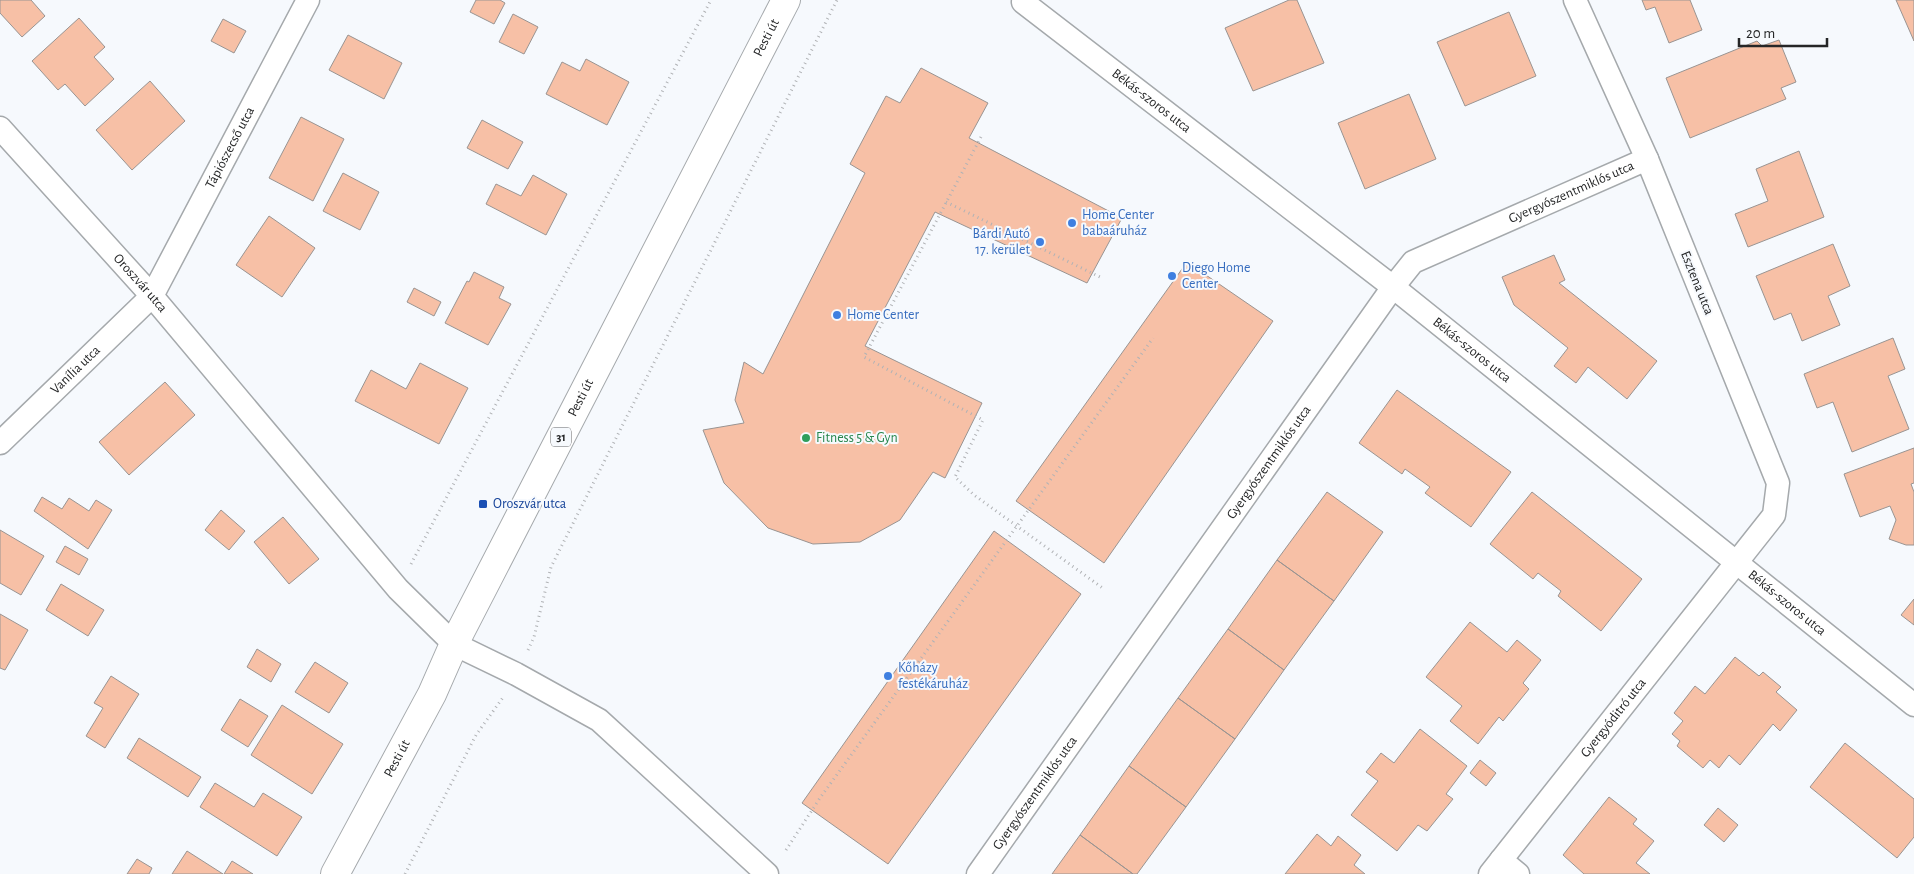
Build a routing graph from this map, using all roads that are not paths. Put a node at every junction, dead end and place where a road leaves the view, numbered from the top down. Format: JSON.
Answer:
{"nodes":[{"id":1,"x":308,"y":0,"type":"edge"},
{"id":2,"x":786,"y":0,"type":"edge"},
{"id":3,"x":1576,"y":0,"type":"edge"},
{"id":4,"x":1024,"y":2,"type":"dead end"},
{"id":5,"x":0,"y":128,"type":"edge"},
{"id":6,"x":1647,"y":160,"type":"junction"},
{"id":7,"x":1393,"y":287,"type":"junction"},
{"id":8,"x":152,"y":296,"type":"junction"},
{"id":9,"x":0,"y":443,"type":"edge"},
{"id":10,"x":1736,"y":561,"type":"junction"},
{"id":11,"x":454,"y":644,"type":"junction"},
{"id":12,"x":1914,"y":705,"type":"edge"},
{"id":13,"x":1503,"y":869,"type":"edge"},
{"id":14,"x":335,"y":874,"type":"edge"},
{"id":15,"x":767,"y":874,"type":"edge"},
{"id":16,"x":978,"y":874,"type":"edge"}],
"edges":[{"from":1,"to":8,"type":"street","name":"Tápiószecső utca"},
{"from":2,"to":11,"type":"main road","name":"Pesti út","number":"31"},
{"from":3,"to":6,"type":"street","name":"Esztena utca"},
{"from":4,"to":7,"type":"street","name":"Békás-szoros utca"},
{"from":5,"to":8,"type":"street","name":"Oroszvár utca"},
{"from":6,"to":7,"type":"street","name":"Gyergyószentmiklós utca"},
{"from":6,"to":10,"type":"street","name":"Esztena utca"},
{"from":7,"to":10,"type":"street","name":"Békás-szoros utca"},
{"from":7,"to":16,"type":"street","name":"Gyergyószentmiklós utca"},
{"from":8,"to":9,"type":"street","name":"Vanília utca"},
{"from":8,"to":11,"type":"street","name":"Oroszvár utca"},
{"from":10,"to":12,"type":"street","name":"Békás-szoros utca"},
{"from":10,"to":13,"type":"street","name":"Gyergyóditró utca"},
{"from":11,"to":14,"type":"main road","name":"Pesti út","number":"31"},
{"from":11,"to":15,"type":"street","name":"Oroszvár utca"}]}
